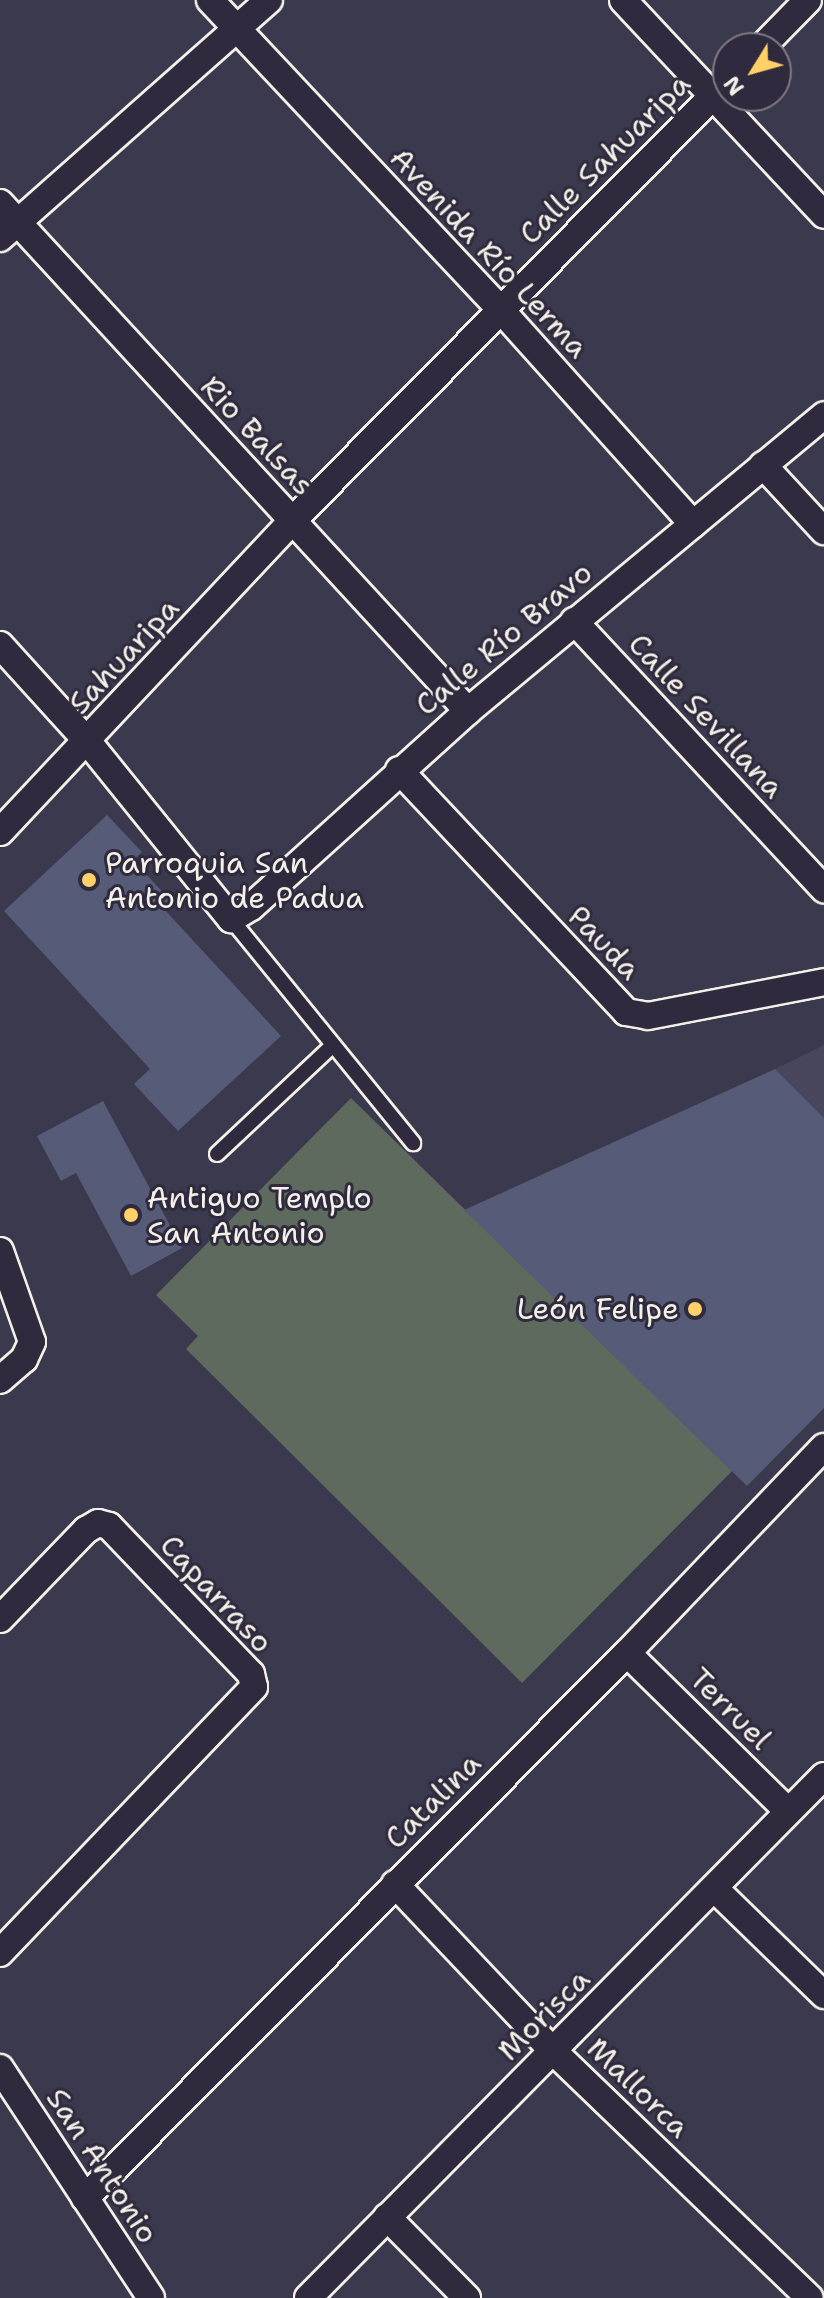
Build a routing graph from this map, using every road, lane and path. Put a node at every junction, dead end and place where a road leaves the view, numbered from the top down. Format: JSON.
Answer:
{"nodes":[{"id":1,"x":210,"y":0,"type":"edge"},
{"id":2,"x":269,"y":0,"type":"edge"},
{"id":3,"x":623,"y":0,"type":"edge"},
{"id":4,"x":808,"y":0,"type":"edge"},
{"id":5,"x":235,"y":28,"type":"junction"},
{"id":6,"x":777,"y":32,"type":"edge"},
{"id":7,"x":712,"y":81,"type":"edge"},
{"id":8,"x":712,"y":96,"type":"edge"},
{"id":9,"x":740,"y":112,"type":"edge"},
{"id":10,"x":0,"y":203,"type":"edge"},
{"id":11,"x":824,"y":215,"type":"edge"},
{"id":12,"x":9,"y":230,"type":"edge"},
{"id":13,"x":500,"y":309,"type":"junction"},
{"id":14,"x":824,"y":415,"type":"edge"},
{"id":15,"x":763,"y":465,"type":"junction"},
{"id":16,"x":292,"y":521,"type":"junction"},
{"id":17,"x":693,"y":524,"type":"junction"},
{"id":18,"x":824,"y":531,"type":"edge"},
{"id":19,"x":574,"y":621,"type":"junction"},
{"id":20,"x":0,"y":645,"type":"edge"},
{"id":21,"x":468,"y":711,"type":"junction"},
{"id":22,"x":88,"y":742,"type":"junction"},
{"id":23,"x":399,"y":770,"type":"junction"},
{"id":24,"x":0,"y":832,"type":"edge"},
{"id":25,"x":824,"y":889,"type":"edge"},
{"id":26,"x":231,"y":919,"type":"junction"},
{"id":27,"x":824,"y":982,"type":"edge"},
{"id":28,"x":333,"y":1045,"type":"junction"},
{"id":29,"x":413,"y":1143,"type":"dead end"},
{"id":30,"x":217,"y":1154,"type":"dead end"},
{"id":31,"x":0,"y":1251,"type":"edge"},
{"id":32,"x":0,"y":1380,"type":"edge"},
{"id":33,"x":824,"y":1447,"type":"edge"},
{"id":34,"x":0,"y":1619,"type":"edge"},
{"id":35,"x":627,"y":1653,"type":"junction"},
{"id":36,"x":824,"y":1776,"type":"edge"},
{"id":37,"x":788,"y":1811,"type":"junction"},
{"id":38,"x":395,"y":1884,"type":"junction"},
{"id":39,"x":715,"y":1889,"type":"junction"},
{"id":40,"x":0,"y":1953,"type":"edge"},
{"id":41,"x":824,"y":1995,"type":"edge"},
{"id":42,"x":553,"y":2051,"type":"junction"},
{"id":43,"x":0,"y":2068,"type":"edge"},
{"id":44,"x":85,"y":2198,"type":"junction"},
{"id":45,"x":387,"y":2217,"type":"junction"},
{"id":46,"x":151,"y":2298,"type":"edge"},
{"id":47,"x":308,"y":2298,"type":"edge"},
{"id":48,"x":467,"y":2298,"type":"edge"},
{"id":49,"x":810,"y":2298,"type":"edge"}],
"edges":[{"from":1,"to":5,"type":"street","name":"Avenida Río Lerma"},
{"from":2,"to":5,"type":"street"},
{"from":3,"to":7,"type":"street"},
{"from":4,"to":6,"type":"street"},
{"from":5,"to":12,"type":"street"},
{"from":5,"to":13,"type":"street","name":"Avenida Río Lerma"},
{"from":8,"to":13,"type":"street","name":"Calle Sahuaripa"},
{"from":9,"to":11,"type":"street"},
{"from":10,"to":12,"type":"street","name":"Rio Balsas"},
{"from":12,"to":16,"type":"street","name":"Rio Balsas"},
{"from":13,"to":16,"type":"street","name":"Calle Sahuaripa"},
{"from":13,"to":17,"type":"street","name":"Avenida Río Lerma"},
{"from":14,"to":15,"type":"street","name":"Calle Río Bravo"},
{"from":15,"to":17,"type":"street","name":"Calle Río Bravo"},
{"from":15,"to":18,"type":"street"},
{"from":16,"to":21,"type":"street","name":"Rio Balsas"},
{"from":16,"to":22,"type":"street","name":"Sahuaripa"},
{"from":17,"to":19,"type":"street","name":"Calle Río Bravo"},
{"from":19,"to":21,"type":"street","name":"Calle Río Bravo"},
{"from":19,"to":25,"type":"street","name":"Calle Sevillana"},
{"from":20,"to":22,"type":"street"},
{"from":21,"to":23,"type":"street","name":"Calle Río Bravo"},
{"from":22,"to":24,"type":"street","name":"Sahuaripa"},
{"from":22,"to":26,"type":"street"},
{"from":23,"to":26,"type":"street","name":"Calle Río Bravo"},
{"from":23,"to":27,"type":"street","name":"Pauda"},
{"from":26,"to":28,"type":"lane"},
{"from":28,"to":29,"type":"lane"},
{"from":28,"to":30,"type":"lane"},
{"from":31,"to":32,"type":"street"},
{"from":33,"to":35,"type":"street","name":"Catalina"},
{"from":34,"to":40,"type":"street","name":"Caparraso"},
{"from":35,"to":37,"type":"street","name":"Terruel"},
{"from":35,"to":38,"type":"street","name":"Catalina"},
{"from":36,"to":37,"type":"street","name":"Morisca"},
{"from":37,"to":39,"type":"street","name":"Morisca"},
{"from":38,"to":42,"type":"street","name":"Mallorca"},
{"from":38,"to":44,"type":"street","name":"Catalina"},
{"from":39,"to":41,"type":"street"},
{"from":39,"to":42,"type":"street","name":"Morisca"},
{"from":42,"to":45,"type":"street","name":"Morisca"},
{"from":42,"to":49,"type":"street","name":"Mallorca"},
{"from":43,"to":44,"type":"street","name":"San Antonio"},
{"from":44,"to":46,"type":"street","name":"San Antonio"},
{"from":45,"to":47,"type":"street","name":"Morisca"},
{"from":45,"to":48,"type":"street"}]}
